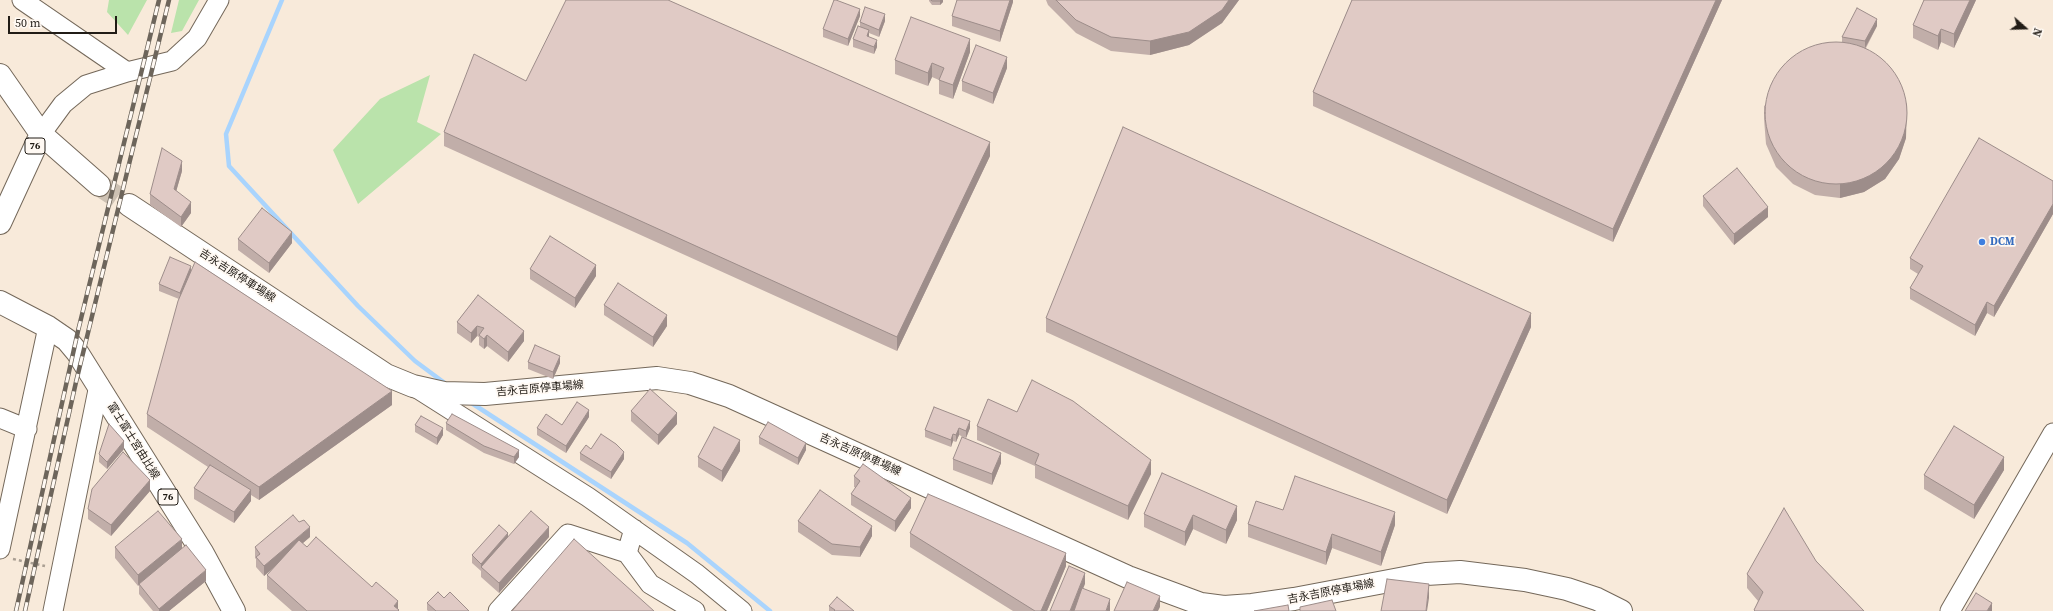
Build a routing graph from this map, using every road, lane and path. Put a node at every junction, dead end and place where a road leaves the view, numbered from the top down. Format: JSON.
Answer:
{"nodes":[{"id":1,"x":22,"y":0,"type":"edge"},
{"id":2,"x":219,"y":0,"type":"edge"},
{"id":3,"x":128,"y":72,"type":"junction"},
{"id":4,"x":0,"y":75,"type":"edge"},
{"id":5,"x":40,"y":134,"type":"junction"},
{"id":6,"x":99,"y":185,"type":"tunnel mouth"},
{"id":7,"x":129,"y":205,"type":"tunnel mouth"},
{"id":8,"x":0,"y":223,"type":"edge"},
{"id":9,"x":0,"y":302,"type":"edge"},
{"id":10,"x":48,"y":327,"type":"junction"},
{"id":11,"x":99,"y":385,"type":"junction"},
{"id":12,"x":413,"y":386,"type":"junction"},
{"id":13,"x":0,"y":418,"type":"edge"},
{"id":14,"x":27,"y":429,"type":"junction"},
{"id":15,"x":2053,"y":433,"type":"edge"},
{"id":16,"x":634,"y":529,"type":"junction"},
{"id":17,"x":4,"y":553,"type":"edge"},
{"id":18,"x":627,"y":553,"type":"junction"},
{"id":19,"x":62,"y":570,"type":"junction"},
{"id":20,"x":53,"y":611,"type":"edge"},
{"id":21,"x":234,"y":611,"type":"edge"},
{"id":22,"x":498,"y":611,"type":"edge"},
{"id":23,"x":695,"y":611,"type":"edge"},
{"id":24,"x":742,"y":611,"type":"edge"},
{"id":25,"x":1621,"y":611,"type":"edge"},
{"id":26,"x":1950,"y":611,"type":"edge"}],
"edges":[{"from":1,"to":3,"type":"street"},
{"from":2,"to":3,"type":"street"},
{"from":3,"to":5,"type":"street"},
{"from":4,"to":5,"type":"main road","number":"76"},
{"from":5,"to":6,"type":"main road"},
{"from":5,"to":8,"type":"main road","number":"76"},
{"from":7,"to":12,"type":"main road","name":"吉永吉原停車場線"},
{"from":9,"to":10,"type":"main road","name":"富士富士宮由比線","number":"76"},
{"from":10,"to":11,"type":"main road","name":"富士富士宮由比線","number":"76"},
{"from":10,"to":14,"type":"street"},
{"from":11,"to":19,"type":"street"},
{"from":11,"to":21,"type":"main road","name":"富士富士宮由比線","number":"76"},
{"from":12,"to":16,"type":"street"},
{"from":12,"to":25,"type":"main road","name":"吉永吉原停車場線"},
{"from":13,"to":14,"type":"street"},
{"from":14,"to":17,"type":"street"},
{"from":15,"to":26,"type":"street"},
{"from":16,"to":18,"type":"street"},
{"from":16,"to":24,"type":"street"},
{"from":17,"to":19,"type":"path"},
{"from":18,"to":22,"type":"street"},
{"from":18,"to":23,"type":"street"},
{"from":19,"to":20,"type":"street"}]}
